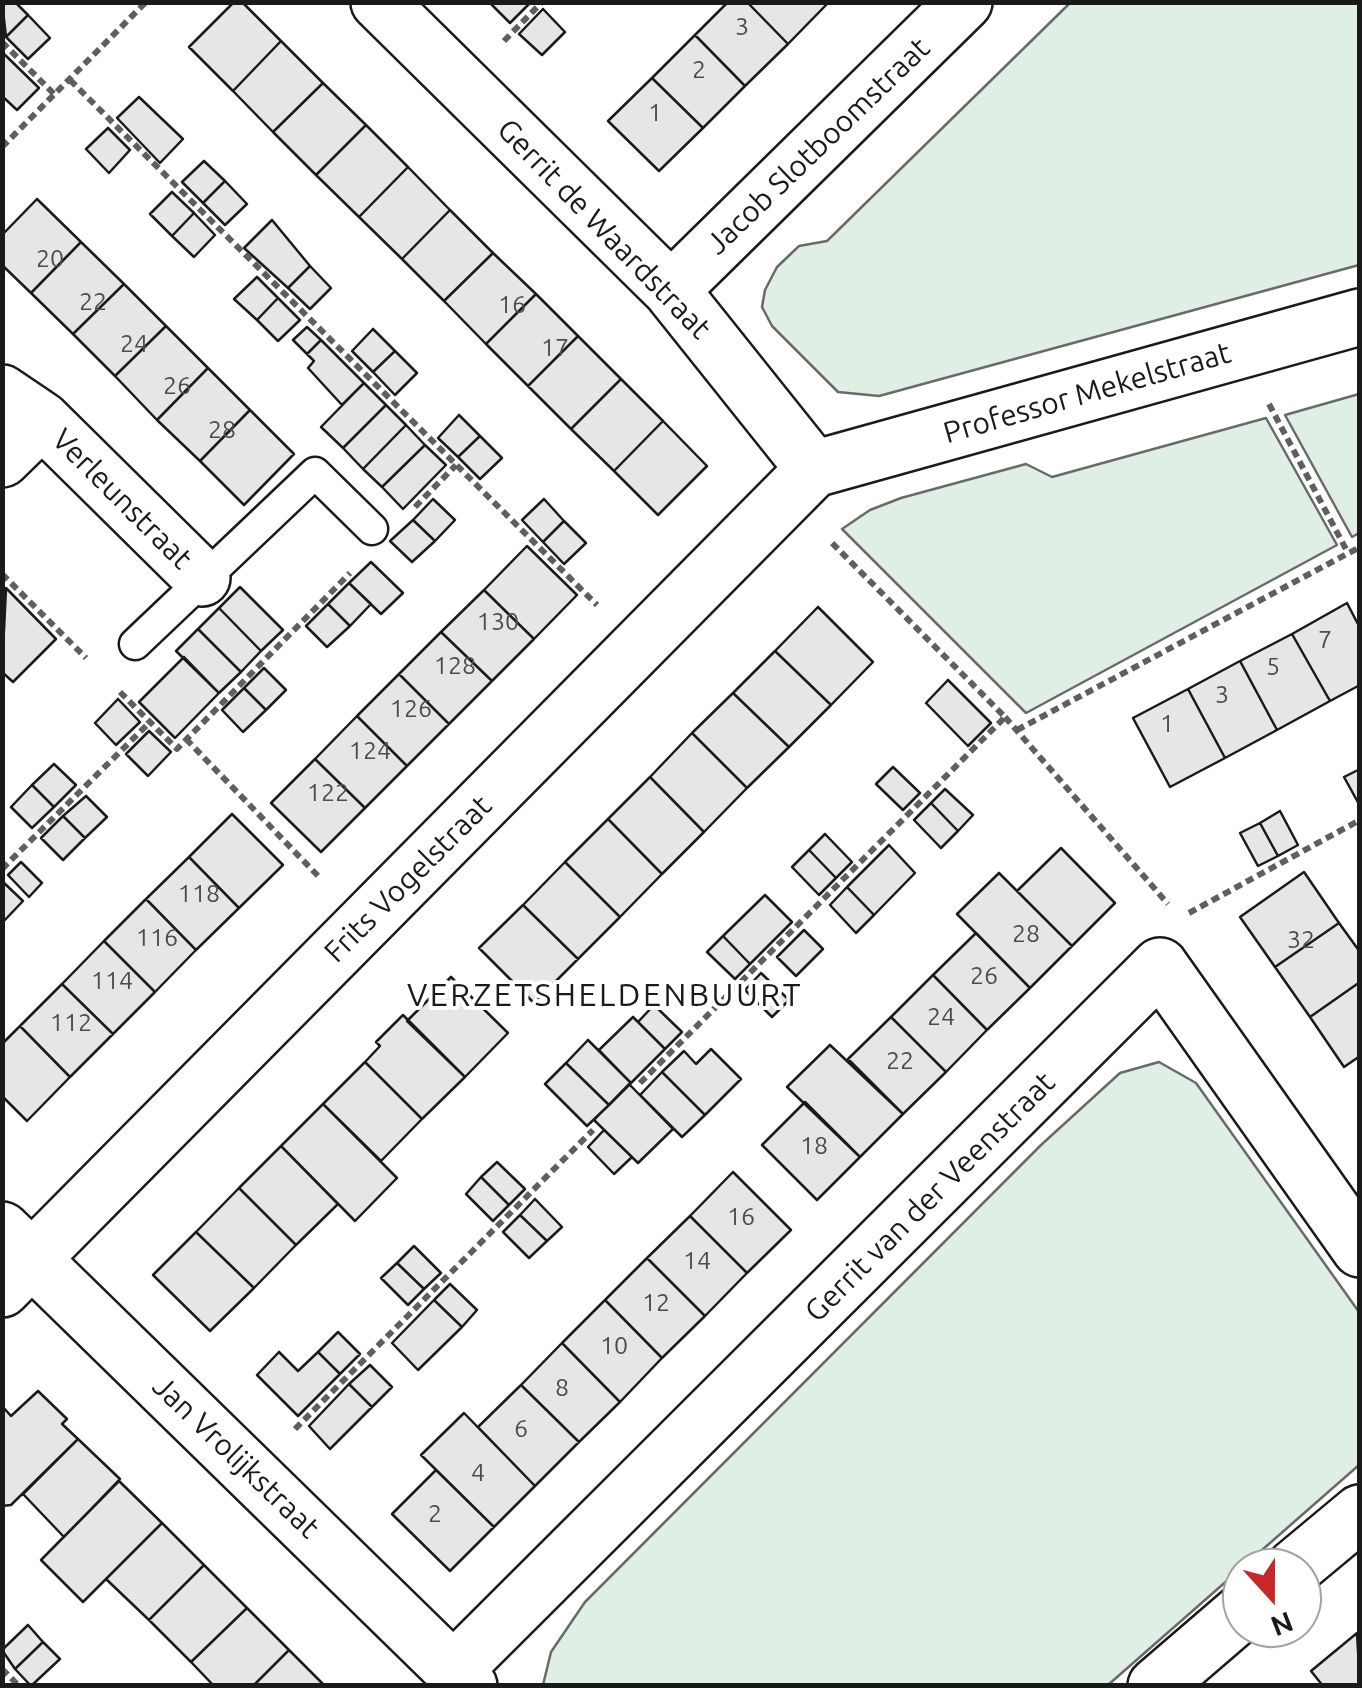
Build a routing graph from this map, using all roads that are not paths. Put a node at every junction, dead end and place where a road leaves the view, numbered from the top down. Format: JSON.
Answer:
{"nodes":[{"id":1,"x":379,"y":2,"type":"edge"},
{"id":2,"x":964,"y":2,"type":"edge"},
{"id":3,"x":671,"y":290,"type":"junction"},
{"id":4,"x":1360,"y":317,"type":"edge"},
{"id":5,"x":22,"y":406,"type":"edge"},
{"id":6,"x":2,"y":459,"type":"edge"},
{"id":7,"x":800,"y":483,"type":"junction"},
{"id":8,"x":372,"y":529,"type":"dead end"},
{"id":9,"x":202,"y":578,"type":"junction"},
{"id":10,"x":135,"y":644,"type":"dead end"},
{"id":11,"x":1360,"y":1249,"type":"edge"},
{"id":12,"x":12,"y":1260,"type":"edge"},
{"id":13,"x":1360,"y":1513,"type":"edge"},
{"id":14,"x":1318,"y":1548,"type":"edge"},
{"id":15,"x":1222,"y":1629,"type":"edge"},
{"id":16,"x":461,"y":1678,"type":"edge"},
{"id":17,"x":1156,"y":1686,"type":"edge"}],
"edges":[{"from":1,"to":3,"type":"street","name":"Gerrit de Waardstraat"},
{"from":2,"to":3,"type":"street","name":"Jacob Slotboomstraat"},
{"from":3,"to":7,"type":"street","name":"Gerrit de Waardstraat"},
{"from":4,"to":7,"type":"street","name":"Professor Mekelstraat"},
{"from":5,"to":6,"type":"street","name":"Verleunstraat"},
{"from":5,"to":9,"type":"street","name":"Verleunstraat"},
{"from":7,"to":12,"type":"street","name":"Frits Vogelstraat"},
{"from":8,"to":9,"type":"lane"},
{"from":9,"to":10,"type":"lane"},
{"from":11,"to":16,"type":"street","name":"Gerrit van der Veenstraat"},
{"from":12,"to":16,"type":"street","name":"Jan Vrolijkstraat"},
{"from":13,"to":14,"type":"street"},
{"from":15,"to":17,"type":"street"}]}
